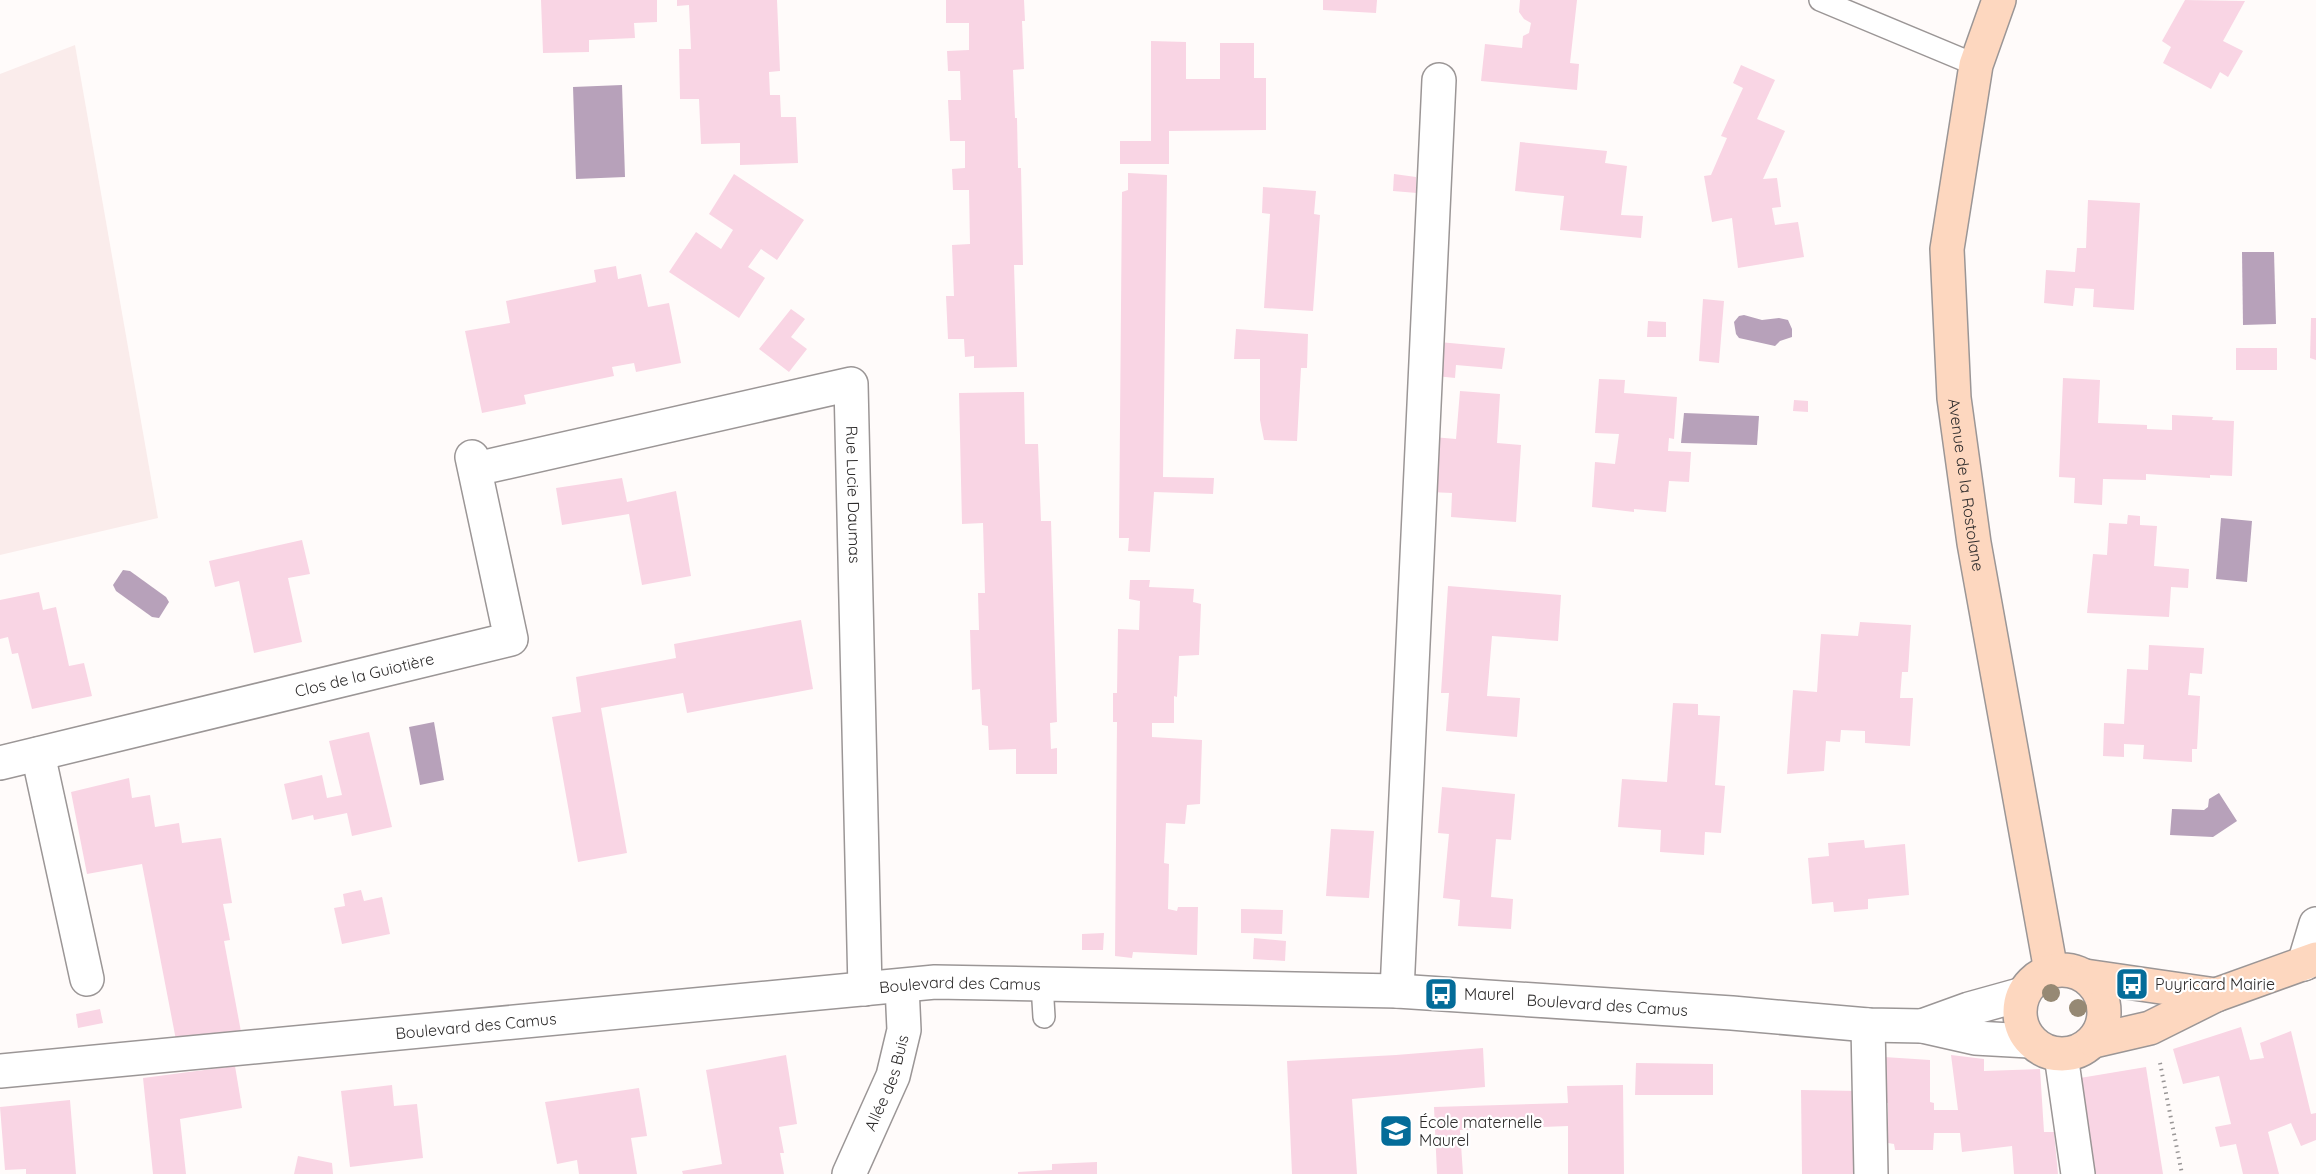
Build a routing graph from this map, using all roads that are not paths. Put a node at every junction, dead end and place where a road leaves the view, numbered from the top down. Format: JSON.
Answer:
{"nodes":[{"id":1,"x":1820,"y":0,"type":"edge"},
{"id":2,"x":1998,"y":0,"type":"edge"},
{"id":3,"x":1976,"y":65,"type":"junction"},
{"id":4,"x":1439,"y":80,"type":"dead end"},
{"id":5,"x":474,"y":463,"type":"joint"},
{"id":6,"x":38,"y":754,"type":"junction"},
{"id":7,"x":0,"y":763,"type":"edge"},
{"id":8,"x":2316,"y":924,"type":"edge"},
{"id":9,"x":2310,"y":962,"type":"edge"},
{"id":10,"x":2051,"y":970,"type":"junction"},
{"id":11,"x":2085,"y":976,"type":"junction"},
{"id":12,"x":87,"y":979,"type":"dead end"},
{"id":13,"x":1042,"y":984,"type":"junction"},
{"id":14,"x":902,"y":986,"type":"junction"},
{"id":15,"x":865,"y":989,"type":"junction"},
{"id":16,"x":1397,"y":991,"type":"junction"},
{"id":17,"x":2023,"y":994,"type":"junction"},
{"id":18,"x":2216,"y":995,"type":"junction"},
{"id":19,"x":1044,"y":1017,"type":"dead end"},
{"id":20,"x":1868,"y":1025,"type":"junction"},
{"id":21,"x":1923,"y":1026,"type":"junction"},
{"id":22,"x":2029,"y":1041,"type":"junction"},
{"id":23,"x":2094,"y":1041,"type":"junction"},
{"id":24,"x":2061,"y":1056,"type":"junction"},
{"id":25,"x":0,"y":1071,"type":"edge"},
{"id":26,"x":849,"y":1174,"type":"edge"},
{"id":27,"x":1871,"y":1174,"type":"edge"},
{"id":28,"x":2078,"y":1174,"type":"edge"}],
"edges":[{"from":1,"to":3,"type":"lane"},
{"from":2,"to":3,"type":"street","name":"Avenue de la Rostolane"},
{"from":3,"to":10,"type":"street","name":"Avenue de la Rostolane"},
{"from":4,"to":16,"type":"street"},
{"from":5,"to":6,"type":"street","name":"Clos de la Guiotière"},
{"from":5,"to":15,"type":"street","name":"Rue Lucie Daumas"},
{"from":6,"to":7,"type":"street","name":"Clos de la Guiotière"},
{"from":6,"to":12,"type":"street"},
{"from":8,"to":9,"type":"street"},
{"from":9,"to":18,"type":"street"},
{"from":10,"to":11,"type":"street"},
{"from":10,"to":17,"type":"street"},
{"from":11,"to":18,"type":"street"},
{"from":11,"to":23,"type":"street"},
{"from":13,"to":14,"type":"street","name":"Boulevard des Camus"},
{"from":13,"to":16,"type":"street","name":"Boulevard des Camus"},
{"from":13,"to":19,"type":"lane"},
{"from":14,"to":15,"type":"street","name":"Boulevard des Camus"},
{"from":14,"to":26,"type":"street","name":"Allée des Buis"},
{"from":15,"to":25,"type":"street","name":"Boulevard des Camus"},
{"from":16,"to":20,"type":"street","name":"Boulevard des Camus"},
{"from":17,"to":21,"type":"street","name":"Boulevard des Camus"},
{"from":17,"to":22,"type":"street"},
{"from":18,"to":23,"type":"street"},
{"from":20,"to":21,"type":"street","name":"Boulevard des Camus"},
{"from":20,"to":27,"type":"street"},
{"from":21,"to":22,"type":"street","name":"Boulevard des Camus"},
{"from":22,"to":24,"type":"street"},
{"from":23,"to":24,"type":"street"},
{"from":24,"to":28,"type":"street"}]}
